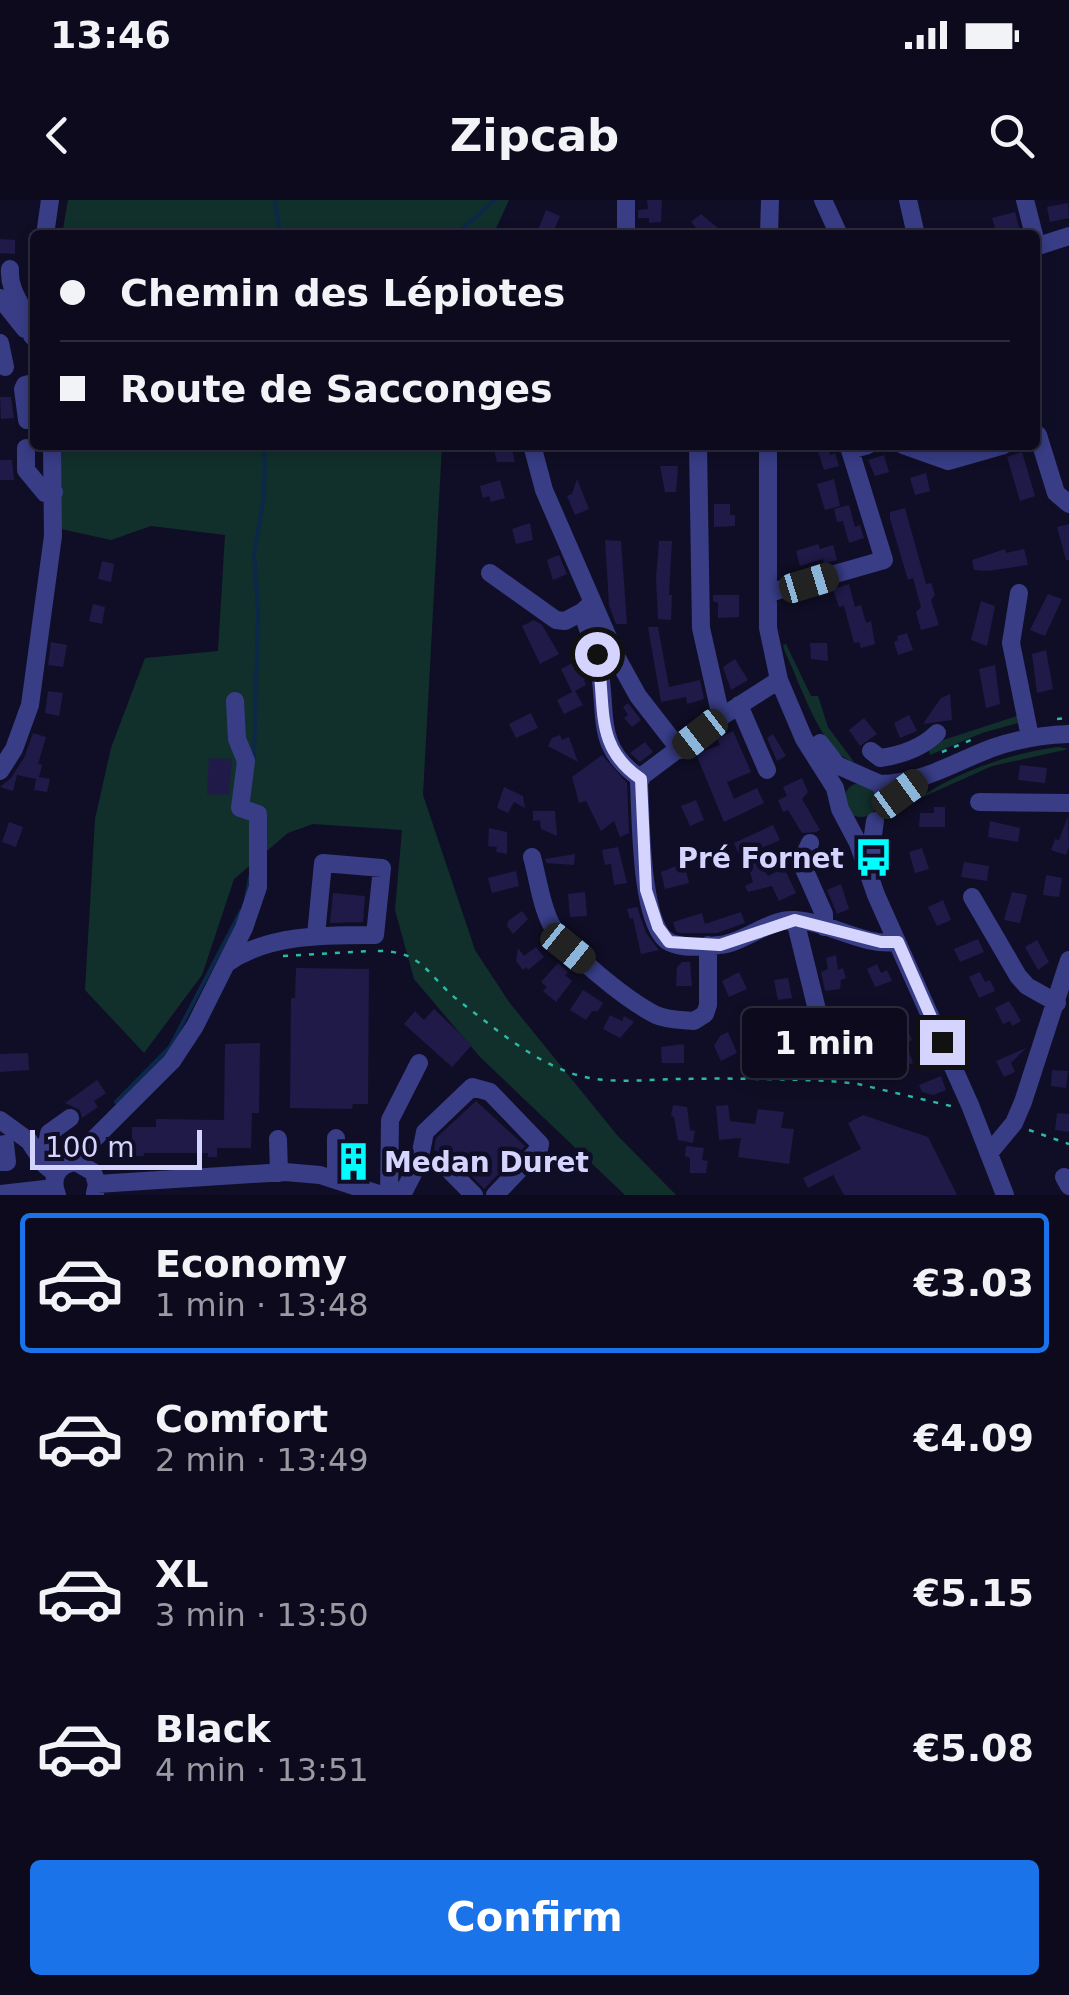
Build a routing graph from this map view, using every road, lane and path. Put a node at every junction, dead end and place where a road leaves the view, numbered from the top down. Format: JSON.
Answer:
{"nodes":[{"id":1,"x":626,"y":200,"type":"edge"},
{"id":2,"x":770,"y":200,"type":"edge"},
{"id":3,"x":823,"y":200,"type":"edge"},
{"id":4,"x":908,"y":200,"type":"edge"},
{"id":5,"x":1025,"y":200,"type":"edge"},
{"id":6,"x":48,"y":202,"type":"edge"},
{"id":7,"x":45,"y":230,"type":"edge"},
{"id":8,"x":626,"y":230,"type":"edge"},
{"id":9,"x":769,"y":230,"type":"edge"},
{"id":10,"x":837,"y":230,"type":"edge"},
{"id":11,"x":915,"y":230,"type":"edge"},
{"id":12,"x":1032,"y":230,"type":"edge"},
{"id":13,"x":1069,"y":236,"type":"edge"},
{"id":14,"x":1040,"y":240,"type":"edge"},
{"id":15,"x":10,"y":269,"type":"dead end"},
{"id":16,"x":0,"y":298,"type":"edge"},
{"id":17,"x":30,"y":320,"type":"edge"},
{"id":18,"x":18,"y":321,"type":"junction"},
{"id":19,"x":0,"y":330,"type":"edge"},
{"id":20,"x":30,"y":333,"type":"edge"},
{"id":21,"x":0,"y":343,"type":"edge"},
{"id":22,"x":5,"y":367,"type":"dead end"},
{"id":23,"x":30,"y":386,"type":"edge"},
{"id":24,"x":26,"y":420,"type":"dead end"},
{"id":25,"x":1040,"y":441,"type":"edge"},
{"id":26,"x":26,"y":448,"type":"dead end"},
{"id":27,"x":52,"y":450,"type":"edge"},
{"id":28,"x":533,"y":450,"type":"edge"},
{"id":29,"x":698,"y":450,"type":"edge"},
{"id":30,"x":768,"y":450,"type":"edge"},
{"id":31,"x":850,"y":450,"type":"edge"},
{"id":32,"x":917,"y":450,"type":"edge"},
{"id":33,"x":986,"y":450,"type":"edge"},
{"id":34,"x":54,"y":492,"type":"junction"},
{"id":35,"x":1069,"y":504,"type":"edge"},
{"id":36,"x":490,"y":572,"type":"dead end"},
{"id":37,"x":771,"y":585,"type":"junction"},
{"id":38,"x":1019,"y":593,"type":"dead end"},
{"id":39,"x":587,"y":608,"type":"junction"},
{"id":40,"x":786,"y":679,"type":"junction"},
{"id":41,"x":234,"y":701,"type":"dead end"},
{"id":42,"x":739,"y":705,"type":"junction"},
{"id":43,"x":722,"y":717,"type":"junction"},
{"id":44,"x":937,"y":732,"type":"dead end"},
{"id":45,"x":1069,"y":734,"type":"edge"},
{"id":46,"x":1030,"y":738,"type":"junction"},
{"id":47,"x":919,"y":745,"type":"junction"},
{"id":48,"x":680,"y":750,"type":"junction"},
{"id":49,"x":871,"y":751,"type":"dead end"},
{"id":50,"x":767,"y":770,"type":"dead end"},
{"id":51,"x":0,"y":771,"type":"edge"},
{"id":52,"x":928,"y":776,"type":"junction"},
{"id":53,"x":860,"y":777,"type":"junction"},
{"id":54,"x":641,"y":779,"type":"junction"},
{"id":55,"x":880,"y":784,"type":"junction"},
{"id":56,"x":979,"y":802,"type":"dead end"},
{"id":57,"x":1069,"y":802,"type":"edge"},
{"id":58,"x":841,"y":808,"type":"junction"},
{"id":59,"x":880,"y":815,"type":"junction"},
{"id":60,"x":810,"y":844,"type":"dead end"},
{"id":61,"x":532,"y":857,"type":"dead end"},
{"id":62,"x":972,"y":897,"type":"dead end"},
{"id":63,"x":795,"y":920,"type":"junction"},
{"id":64,"x":824,"y":928,"type":"junction"},
{"id":65,"x":316,"y":936,"type":"junction"},
{"id":66,"x":898,"y":942,"type":"junction"},
{"id":67,"x":708,"y":945,"type":"junction"},
{"id":68,"x":272,"y":957,"type":"dead end"},
{"id":69,"x":1069,"y":960,"type":"edge"},
{"id":70,"x":227,"y":964,"type":"junction"},
{"id":71,"x":1058,"y":1004,"type":"junction"},
{"id":72,"x":818,"y":1014,"type":"dead end"},
{"id":73,"x":419,"y":1063,"type":"dead end"},
{"id":74,"x":970,"y":1105,"type":"junction"},
{"id":75,"x":70,"y":1118,"type":"dead end"},
{"id":76,"x":0,"y":1120,"type":"edge"},
{"id":77,"x":1014,"y":1123,"type":"junction"},
{"id":78,"x":336,"y":1138,"type":"dead end"},
{"id":79,"x":278,"y":1139,"type":"dead end"},
{"id":80,"x":1069,"y":1144,"type":"edge"},
{"id":81,"x":0,"y":1145,"type":"edge"},
{"id":82,"x":993,"y":1146,"type":"junction"},
{"id":83,"x":37,"y":1152,"type":"junction"},
{"id":84,"x":0,"y":1162,"type":"edge"},
{"id":85,"x":76,"y":1162,"type":"junction"},
{"id":86,"x":419,"y":1162,"type":"junction"},
{"id":87,"x":279,"y":1173,"type":"junction"},
{"id":88,"x":336,"y":1179,"type":"junction"},
{"id":89,"x":56,"y":1186,"type":"edge"},
{"id":90,"x":95,"y":1190,"type":"edge"},
{"id":91,"x":0,"y":1194,"type":"edge"},
{"id":92,"x":470,"y":1194,"type":"edge"},
{"id":93,"x":386,"y":1195,"type":"edge"},
{"id":94,"x":402,"y":1195,"type":"edge"},
{"id":95,"x":495,"y":1195,"type":"edge"},
{"id":96,"x":1006,"y":1195,"type":"edge"}],
"edges":[{"from":1,"to":8,"type":"street"},
{"from":2,"to":9,"type":"street"},
{"from":3,"to":10,"type":"street"},
{"from":4,"to":11,"type":"street"},
{"from":5,"to":12,"type":"street"},
{"from":6,"to":7,"type":"street"},
{"from":13,"to":14,"type":"street"},
{"from":15,"to":17,"type":"street"},
{"from":16,"to":18,"type":"street"},
{"from":18,"to":19,"type":"street"},
{"from":18,"to":20,"type":"street"},
{"from":21,"to":22,"type":"street"},
{"from":23,"to":24,"type":"street"},
{"from":25,"to":35,"type":"street"},
{"from":26,"to":34,"type":"street"},
{"from":27,"to":34,"type":"street"},
{"from":28,"to":39,"type":"street"},
{"from":29,"to":43,"type":"street"},
{"from":30,"to":37,"type":"street"},
{"from":31,"to":37,"type":"street"},
{"from":32,"to":33,"type":"street"},
{"from":34,"to":51,"type":"street"},
{"from":36,"to":39,"type":"street"},
{"from":37,"to":40,"type":"street"},
{"from":38,"to":46,"type":"street"},
{"from":39,"to":48,"type":"street"},
{"from":39,"to":54,"type":"street"},
{"from":40,"to":42,"type":"street"},
{"from":40,"to":53,"type":"street"},
{"from":40,"to":58,"type":"street"},
{"from":41,"to":70,"type":"street"},
{"from":42,"to":43,"type":"street"},
{"from":42,"to":50,"type":"street"},
{"from":43,"to":48,"type":"street"},
{"from":44,"to":47,"type":"street"},
{"from":45,"to":46,"type":"street"},
{"from":46,"to":52,"type":"street"},
{"from":47,"to":49,"type":"street"},
{"from":47,"to":52,"type":"street"},
{"from":48,"to":54,"type":"street"},
{"from":52,"to":55,"type":"street"},
{"from":52,"to":59,"type":"street"},
{"from":53,"to":55,"type":"street"},
{"from":53,"to":58,"type":"street"},
{"from":54,"to":67,"type":"street"},
{"from":55,"to":59,"type":"street"},
{"from":56,"to":57,"type":"street"},
{"from":58,"to":59,"type":"street"},
{"from":58,"to":66,"type":"street"},
{"from":59,"to":82,"type":"street"},
{"from":60,"to":64,"type":"street"},
{"from":61,"to":67,"type":"street"},
{"from":62,"to":71,"type":"street"},
{"from":63,"to":64,"type":"street"},
{"from":63,"to":67,"type":"street"},
{"from":63,"to":72,"type":"street"},
{"from":64,"to":66,"type":"street"},
{"from":65,"to":65,"type":"street"},
{"from":65,"to":70,"type":"street"},
{"from":66,"to":74,"type":"street"},
{"from":68,"to":74,"type":"path"},
{"from":69,"to":71,"type":"street"},
{"from":70,"to":85,"type":"street"},
{"from":71,"to":77,"type":"street"},
{"from":73,"to":93,"type":"street"},
{"from":74,"to":82,"type":"street"},
{"from":75,"to":83,"type":"street"},
{"from":76,"to":83,"type":"street"},
{"from":77,"to":80,"type":"path"},
{"from":77,"to":82,"type":"street"},
{"from":78,"to":88,"type":"street"},
{"from":79,"to":87,"type":"street"},
{"from":81,"to":84,"type":"street"},
{"from":82,"to":96,"type":"street"},
{"from":83,"to":89,"type":"street"},
{"from":85,"to":89,"type":"street"},
{"from":85,"to":90,"type":"street"},
{"from":86,"to":92,"type":"street"},
{"from":86,"to":94,"type":"street"},
{"from":86,"to":95,"type":"street"},
{"from":87,"to":88,"type":"street"},
{"from":87,"to":90,"type":"street"},
{"from":88,"to":93,"type":"street"},
{"from":89,"to":91,"type":"street"}]}
